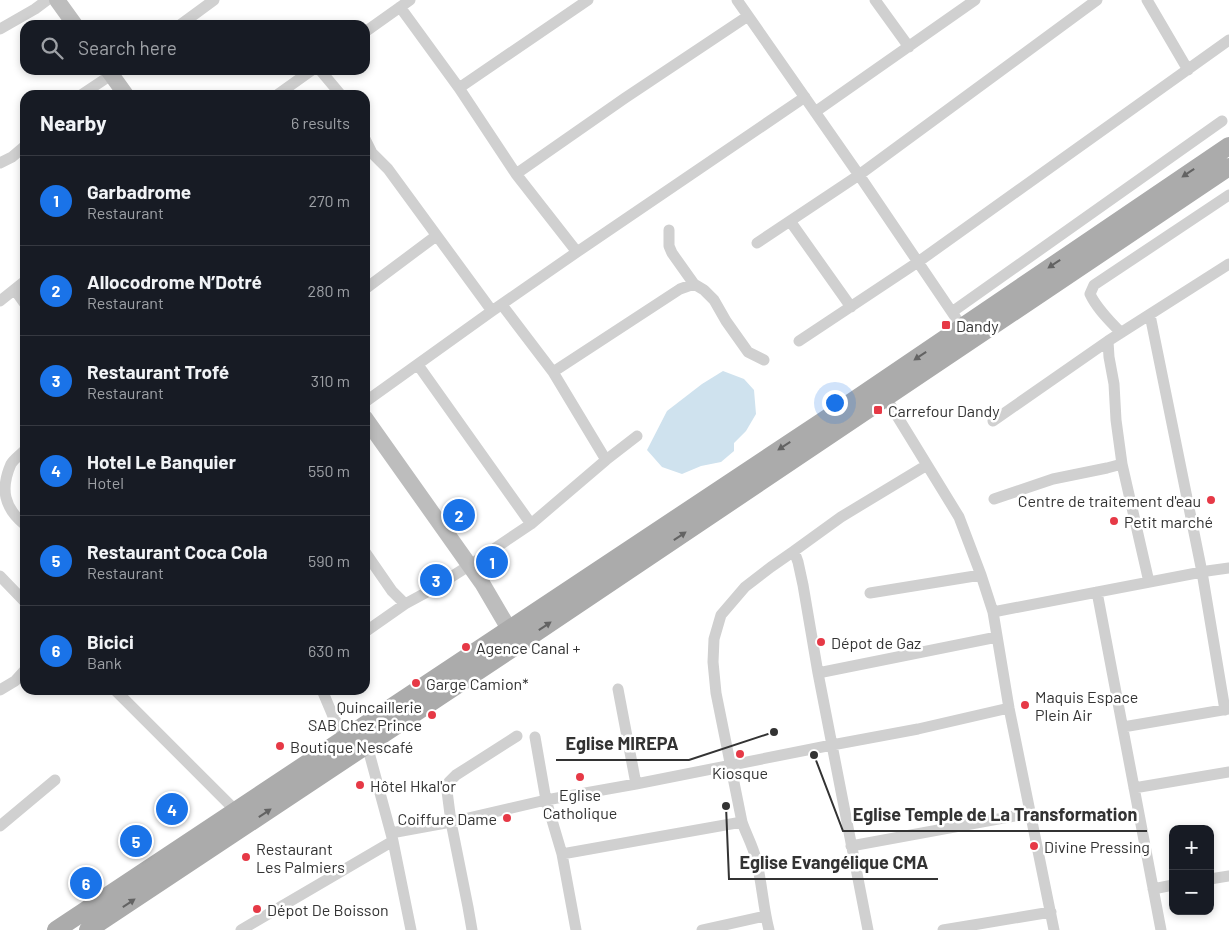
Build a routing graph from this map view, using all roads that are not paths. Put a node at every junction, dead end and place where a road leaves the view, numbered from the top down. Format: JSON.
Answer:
{"nodes":[{"id":1,"x":47,"y":0,"type":"edge"},
{"id":2,"x":57,"y":0,"type":"edge"},
{"id":3,"x":214,"y":0,"type":"edge"},
{"id":4,"x":588,"y":0,"type":"edge"},
{"id":5,"x":737,"y":0,"type":"edge"},
{"id":6,"x":875,"y":0,"type":"edge"},
{"id":7,"x":975,"y":0,"type":"edge"},
{"id":8,"x":1097,"y":0,"type":"edge"},
{"id":9,"x":1147,"y":0,"type":"edge"},
{"id":10,"x":406,"y":2,"type":"edge"},
{"id":11,"x":748,"y":16,"type":"junction"},
{"id":12,"x":71,"y":20,"type":"edge"},
{"id":13,"x":187,"y":20,"type":"edge"},
{"id":14,"x":370,"y":28,"type":"edge"},
{"id":15,"x":0,"y":29,"type":"edge"},
{"id":16,"x":1229,"y":40,"type":"edge"},
{"id":17,"x":909,"y":46,"type":"junction"},
{"id":18,"x":1188,"y":70,"type":"junction"},
{"id":19,"x":108,"y":75,"type":"edge"},
{"id":20,"x":114,"y":75,"type":"edge"},
{"id":21,"x":305,"y":75,"type":"edge"},
{"id":22,"x":324,"y":75,"type":"edge"},
{"id":23,"x":459,"y":88,"type":"junction"},
{"id":24,"x":88,"y":90,"type":"edge"},
{"id":25,"x":123,"y":90,"type":"edge"},
{"id":26,"x":284,"y":90,"type":"edge"},
{"id":27,"x":337,"y":90,"type":"edge"},
{"id":28,"x":805,"y":97,"type":"junction"},
{"id":29,"x":815,"y":112,"type":"junction"},
{"id":30,"x":1222,"y":121,"type":"dead end"},
{"id":31,"x":1229,"y":146,"type":"edge"},
{"id":32,"x":20,"y":150,"type":"edge"},
{"id":33,"x":370,"y":157,"type":"edge"},
{"id":34,"x":0,"y":164,"type":"edge"},
{"id":35,"x":1229,"y":167,"type":"edge"},
{"id":36,"x":516,"y":174,"type":"junction"},
{"id":37,"x":859,"y":175,"type":"junction"},
{"id":38,"x":1229,"y":195,"type":"edge"},
{"id":39,"x":790,"y":221,"type":"junction"},
{"id":40,"x":669,"y":230,"type":"dead end"},
{"id":41,"x":436,"y":236,"type":"junction"},
{"id":42,"x":757,"y":243,"type":"dead end"},
{"id":43,"x":577,"y":252,"type":"junction"},
{"id":44,"x":918,"y":262,"type":"junction"},
{"id":45,"x":1229,"y":264,"type":"edge"},
{"id":46,"x":694,"y":284,"type":"junction"},
{"id":47,"x":20,"y":285,"type":"edge"},
{"id":48,"x":370,"y":285,"type":"edge"},
{"id":49,"x":14,"y":290,"type":"junction"},
{"id":50,"x":20,"y":298,"type":"edge"},
{"id":51,"x":0,"y":301,"type":"edge"},
{"id":52,"x":851,"y":307,"type":"junction"},
{"id":53,"x":497,"y":308,"type":"junction"},
{"id":54,"x":952,"y":312,"type":"junction"},
{"id":55,"x":1150,"y":315,"type":"junction"},
{"id":56,"x":962,"y":327,"type":"junction"},
{"id":57,"x":1121,"y":333,"type":"junction"},
{"id":58,"x":799,"y":341,"type":"dead end"},
{"id":59,"x":1108,"y":341,"type":"junction"},
{"id":60,"x":764,"y":360,"type":"dead end"},
{"id":61,"x":418,"y":365,"type":"junction"},
{"id":62,"x":553,"y":372,"type":"junction"},
{"id":63,"x":886,"y":398,"type":"junction"},
{"id":64,"x":370,"y":399,"type":"edge"},
{"id":65,"x":993,"y":421,"type":"dead end"},
{"id":66,"x":370,"y":425,"type":"edge"},
{"id":67,"x":637,"y":436,"type":"dead end"},
{"id":68,"x":20,"y":455,"type":"edge"},
{"id":69,"x":606,"y":460,"type":"junction"},
{"id":70,"x":1122,"y":464,"type":"junction"},
{"id":71,"x":927,"y":465,"type":"junction"},
{"id":72,"x":994,"y":499,"type":"dead end"},
{"id":73,"x":20,"y":521,"type":"edge"},
{"id":74,"x":531,"y":524,"type":"junction"},
{"id":75,"x":794,"y":551,"type":"junction"},
{"id":76,"x":370,"y":559,"type":"edge"},
{"id":77,"x":470,"y":565,"type":"junction"},
{"id":78,"x":1229,"y":568,"type":"edge"},
{"id":79,"x":1202,"y":572,"type":"junction"},
{"id":80,"x":981,"y":575,"type":"junction"},
{"id":81,"x":0,"y":576,"type":"edge"},
{"id":82,"x":1150,"y":582,"type":"junction"},
{"id":83,"x":1097,"y":592,"type":"junction"},
{"id":84,"x":870,"y":593,"type":"dead end"},
{"id":85,"x":20,"y":597,"type":"edge"},
{"id":86,"x":405,"y":604,"type":"junction"},
{"id":87,"x":993,"y":612,"type":"junction"},
{"id":88,"x":370,"y":628,"type":"edge"},
{"id":89,"x":509,"y":629,"type":"junction"},
{"id":90,"x":998,"y":637,"type":"junction"},
{"id":91,"x":818,"y":673,"type":"junction"},
{"id":92,"x":20,"y":675,"type":"edge"},
{"id":93,"x":618,"y":689,"type":"dead end"},
{"id":94,"x":0,"y":690,"type":"edge"},
{"id":95,"x":120,"y":695,"type":"edge"},
{"id":96,"x":324,"y":695,"type":"edge"},
{"id":97,"x":1009,"y":708,"type":"junction"},
{"id":98,"x":1227,"y":709,"type":"edge"},
{"id":99,"x":1123,"y":727,"type":"junction"},
{"id":100,"x":517,"y":736,"type":"dead end"},
{"id":101,"x":535,"y":737,"type":"dead end"},
{"id":102,"x":346,"y":738,"type":"junction"},
{"id":103,"x":367,"y":745,"type":"junction"},
{"id":104,"x":832,"y":745,"type":"junction"},
{"id":105,"x":731,"y":765,"type":"junction"},
{"id":106,"x":1229,"y":772,"type":"edge"},
{"id":107,"x":55,"y":780,"type":"dead end"},
{"id":108,"x":636,"y":784,"type":"junction"},
{"id":109,"x":1134,"y":788,"type":"junction"},
{"id":110,"x":546,"y":800,"type":"junction"},
{"id":111,"x":236,"y":810,"type":"junction"},
{"id":112,"x":1031,"y":813,"type":"junction"},
{"id":113,"x":451,"y":822,"type":"junction"},
{"id":114,"x":742,"y":822,"type":"junction"},
{"id":115,"x":0,"y":826,"type":"edge"},
{"id":116,"x":392,"y":837,"type":"junction"},
{"id":117,"x":851,"y":846,"type":"junction"},
{"id":118,"x":562,"y":854,"type":"junction"},
{"id":119,"x":1229,"y":876,"type":"edge"},
{"id":120,"x":1214,"y":878,"type":"edge"},
{"id":121,"x":1169,"y":886,"type":"edge"},
{"id":122,"x":1153,"y":889,"type":"junction"},
{"id":123,"x":1051,"y":912,"type":"junction"},
{"id":124,"x":765,"y":916,"type":"junction"},
{"id":125,"x":56,"y":930,"type":"edge"},
{"id":126,"x":88,"y":930,"type":"edge"},
{"id":127,"x":241,"y":930,"type":"edge"},
{"id":128,"x":412,"y":930,"type":"edge"},
{"id":129,"x":472,"y":930,"type":"edge"},
{"id":130,"x":576,"y":930,"type":"edge"},
{"id":131,"x":702,"y":930,"type":"edge"},
{"id":132,"x":769,"y":930,"type":"edge"},
{"id":133,"x":868,"y":930,"type":"edge"},
{"id":134,"x":943,"y":930,"type":"edge"},
{"id":135,"x":1054,"y":930,"type":"edge"},
{"id":136,"x":1161,"y":930,"type":"edge"}],
"edges":[{"from":1,"to":15,"type":"street"},
{"from":2,"to":12,"type":"street"},
{"from":3,"to":13,"type":"street"},
{"from":4,"to":23,"type":"street"},
{"from":5,"to":11,"type":"street"},
{"from":6,"to":17,"type":"street"},
{"from":7,"to":17,"type":"street"},
{"from":8,"to":37,"type":"street"},
{"from":9,"to":18,"type":"street"},
{"from":10,"to":14,"type":"street"},
{"from":10,"to":23,"type":"street"},
{"from":11,"to":28,"type":"street"},
{"from":11,"to":36,"type":"street"},
{"from":16,"to":18,"type":"street"},
{"from":17,"to":29,"type":"street"},
{"from":18,"to":44,"type":"street"},
{"from":19,"to":24,"type":"street"},
{"from":20,"to":25,"type":"street"},
{"from":21,"to":26,"type":"street"},
{"from":22,"to":27,"type":"street"},
{"from":23,"to":36,"type":"street"},
{"from":28,"to":29,"type":"street"},
{"from":28,"to":43,"type":"street"},
{"from":29,"to":37,"type":"street"},
{"from":30,"to":54,"type":"street"},
{"from":31,"to":56,"type":"main road","one_way":true},
{"from":32,"to":34,"type":"street"},
{"from":33,"to":41,"type":"street"},
{"from":35,"to":63,"type":"main road"},
{"from":36,"to":43,"type":"street"},
{"from":37,"to":39,"type":"street"},
{"from":37,"to":44,"type":"street"},
{"from":38,"to":57,"type":"street"},
{"from":39,"to":42,"type":"street"},
{"from":39,"to":52,"type":"street"},
{"from":40,"to":46,"type":"street"},
{"from":41,"to":48,"type":"street"},
{"from":41,"to":53,"type":"street"},
{"from":43,"to":53,"type":"street"},
{"from":44,"to":52,"type":"street"},
{"from":44,"to":54,"type":"street"},
{"from":45,"to":55,"type":"street"},
{"from":46,"to":60,"type":"street"},
{"from":46,"to":62,"type":"street"},
{"from":47,"to":49,"type":"street"},
{"from":49,"to":50,"type":"street"},
{"from":49,"to":51,"type":"street"},
{"from":52,"to":58,"type":"street"},
{"from":53,"to":61,"type":"street"},
{"from":53,"to":62,"type":"street"},
{"from":54,"to":56,"type":"street"},
{"from":55,"to":57,"type":"street"},
{"from":55,"to":79,"type":"street"},
{"from":56,"to":89,"type":"main road","one_way":true},
{"from":57,"to":59,"type":"street"},
{"from":59,"to":65,"type":"street"},
{"from":59,"to":70,"type":"street"},
{"from":61,"to":64,"type":"street"},
{"from":61,"to":74,"type":"street"},
{"from":62,"to":69,"type":"street"},
{"from":63,"to":71,"type":"street"},
{"from":103,"to":63,"type":"main road","one_way":true},
{"from":66,"to":77,"type":"street"},
{"from":67,"to":69,"type":"street"},
{"from":68,"to":73,"type":"street"},
{"from":69,"to":74,"type":"street"},
{"from":70,"to":72,"type":"street"},
{"from":70,"to":82,"type":"street"},
{"from":71,"to":75,"type":"street"},
{"from":71,"to":80,"type":"street"},
{"from":74,"to":77,"type":"street"},
{"from":75,"to":91,"type":"street"},
{"from":75,"to":105,"type":"street"},
{"from":76,"to":86,"type":"street"},
{"from":77,"to":86,"type":"street"},
{"from":77,"to":89,"type":"street"},
{"from":78,"to":79,"type":"street"},
{"from":79,"to":82,"type":"street"},
{"from":79,"to":98,"type":"street"},
{"from":80,"to":84,"type":"street"},
{"from":80,"to":87,"type":"street"},
{"from":81,"to":85,"type":"street"},
{"from":82,"to":83,"type":"street"},
{"from":83,"to":87,"type":"street"},
{"from":83,"to":99,"type":"street"},
{"from":86,"to":88,"type":"street"},
{"from":87,"to":90,"type":"street"},
{"from":89,"to":102,"type":"main road"},
{"from":90,"to":91,"type":"street"},
{"from":90,"to":97,"type":"street"},
{"from":91,"to":104,"type":"street"},
{"from":92,"to":94,"type":"street"},
{"from":93,"to":108,"type":"street"},
{"from":95,"to":111,"type":"street"},
{"from":96,"to":102,"type":"street"},
{"from":97,"to":104,"type":"street"},
{"from":97,"to":112,"type":"street"},
{"from":98,"to":99,"type":"street"},
{"from":99,"to":109,"type":"street"},
{"from":100,"to":113,"type":"street"},
{"from":101,"to":110,"type":"street"},
{"from":102,"to":111,"type":"main road"},
{"from":103,"to":116,"type":"street"},
{"from":126,"to":103,"type":"main road","one_way":true},
{"from":104,"to":105,"type":"street"},
{"from":104,"to":117,"type":"street"},
{"from":105,"to":108,"type":"street"},
{"from":105,"to":114,"type":"street"},
{"from":106,"to":109,"type":"street"},
{"from":107,"to":115,"type":"street"},
{"from":108,"to":110,"type":"street"},
{"from":109,"to":122,"type":"street"},
{"from":110,"to":113,"type":"street"},
{"from":110,"to":118,"type":"street"},
{"from":111,"to":125,"type":"main road"},
{"from":112,"to":117,"type":"street"},
{"from":112,"to":123,"type":"street"},
{"from":113,"to":116,"type":"street"},
{"from":113,"to":129,"type":"street"},
{"from":114,"to":118,"type":"street"},
{"from":114,"to":124,"type":"street"},
{"from":116,"to":127,"type":"street"},
{"from":116,"to":128,"type":"street"},
{"from":117,"to":133,"type":"street"},
{"from":118,"to":130,"type":"street"},
{"from":119,"to":120,"type":"street"},
{"from":121,"to":122,"type":"street"},
{"from":122,"to":136,"type":"street"},
{"from":123,"to":134,"type":"street"},
{"from":123,"to":135,"type":"street"},
{"from":124,"to":131,"type":"street"},
{"from":124,"to":132,"type":"street"}]}
